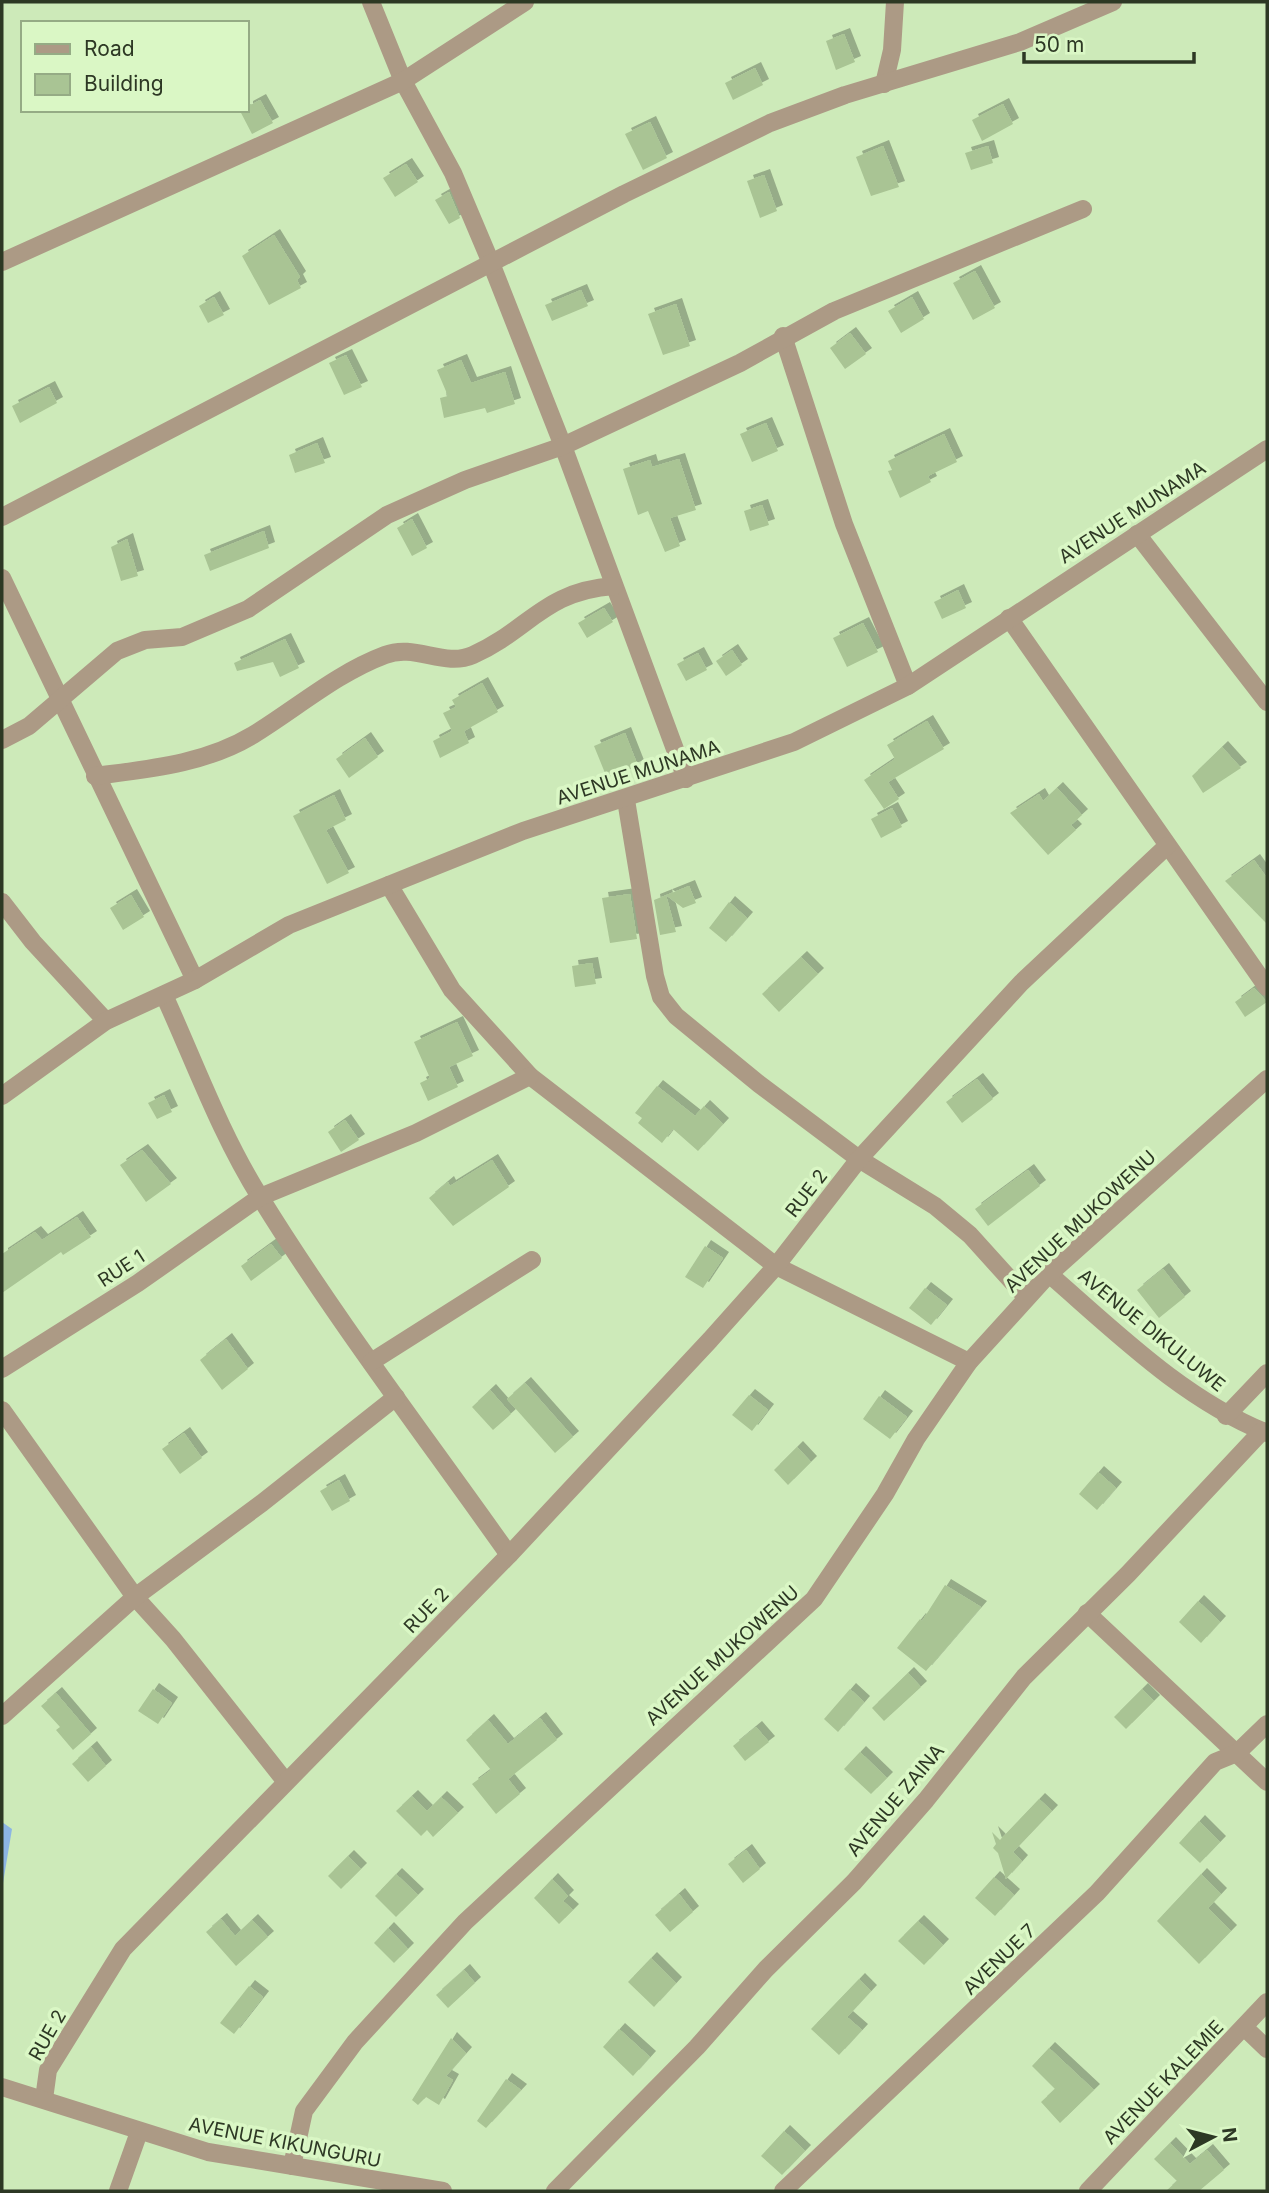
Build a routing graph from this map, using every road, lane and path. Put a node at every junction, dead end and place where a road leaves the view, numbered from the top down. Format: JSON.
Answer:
{"nodes":[{"id":1,"x":371,"y":2,"type":"edge"},
{"id":2,"x":525,"y":2,"type":"edge"},
{"id":3,"x":895,"y":2,"type":"edge"},
{"id":4,"x":1113,"y":2,"type":"edge"},
{"id":5,"x":403,"y":81,"type":"junction"},
{"id":6,"x":884,"y":84,"type":"junction"},
{"id":7,"x":1083,"y":209,"type":"dead end"},
{"id":8,"x":2,"y":262,"type":"edge"},
{"id":9,"x":491,"y":263,"type":"junction"},
{"id":10,"x":783,"y":336,"type":"junction"},
{"id":11,"x":564,"y":446,"type":"junction"},
{"id":12,"x":1267,"y":449,"type":"edge"},
{"id":13,"x":2,"y":517,"type":"edge"},
{"id":14,"x":1137,"y":534,"type":"junction"},
{"id":15,"x":2,"y":578,"type":"edge"},
{"id":16,"x":614,"y":586,"type":"junction"},
{"id":17,"x":1009,"y":618,"type":"junction"},
{"id":18,"x":908,"y":686,"type":"junction"},
{"id":19,"x":59,"y":701,"type":"junction"},
{"id":20,"x":1267,"y":702,"type":"edge"},
{"id":21,"x":2,"y":740,"type":"edge"},
{"id":22,"x":94,"y":776,"type":"junction"},
{"id":23,"x":686,"y":779,"type":"junction"},
{"id":24,"x":625,"y":800,"type":"junction"},
{"id":25,"x":1167,"y":846,"type":"junction"},
{"id":26,"x":389,"y":885,"type":"junction"},
{"id":27,"x":2,"y":902,"type":"edge"},
{"id":28,"x":195,"y":980,"type":"junction"},
{"id":29,"x":1267,"y":987,"type":"edge"},
{"id":30,"x":163,"y":995,"type":"junction"},
{"id":31,"x":106,"y":1021,"type":"junction"},
{"id":32,"x":530,"y":1076,"type":"junction"},
{"id":33,"x":1267,"y":1079,"type":"edge"},
{"id":34,"x":2,"y":1096,"type":"edge"},
{"id":35,"x":859,"y":1159,"type":"junction"},
{"id":36,"x":260,"y":1197,"type":"junction"},
{"id":37,"x":532,"y":1260,"type":"dead end"},
{"id":38,"x":776,"y":1266,"type":"junction"},
{"id":39,"x":1049,"y":1274,"type":"junction"},
{"id":40,"x":1026,"y":1297,"type":"junction"},
{"id":41,"x":371,"y":1362,"type":"junction"},
{"id":42,"x":969,"y":1362,"type":"junction"},
{"id":43,"x":2,"y":1368,"type":"edge"},
{"id":44,"x":1267,"y":1373,"type":"edge"},
{"id":45,"x":396,"y":1397,"type":"junction"},
{"id":46,"x":2,"y":1410,"type":"edge"},
{"id":47,"x":1226,"y":1416,"type":"junction"},
{"id":48,"x":1265,"y":1432,"type":"edge"},
{"id":49,"x":509,"y":1555,"type":"junction"},
{"id":50,"x":135,"y":1597,"type":"junction"},
{"id":51,"x":1087,"y":1613,"type":"junction"},
{"id":52,"x":2,"y":1716,"type":"edge"},
{"id":53,"x":1267,"y":1724,"type":"edge"},
{"id":54,"x":1237,"y":1753,"type":"junction"},
{"id":55,"x":286,"y":1782,"type":"junction"},
{"id":56,"x":1267,"y":1782,"type":"edge"},
{"id":57,"x":1267,"y":2002,"type":"edge"},
{"id":58,"x":1244,"y":2028,"type":"junction"},
{"id":59,"x":1267,"y":2049,"type":"edge"},
{"id":60,"x":2,"y":2087,"type":"edge"},
{"id":61,"x":44,"y":2099,"type":"junction"},
{"id":62,"x":139,"y":2132,"type":"junction"},
{"id":63,"x":292,"y":2166,"type":"junction"},
{"id":64,"x":118,"y":2191,"type":"edge"},
{"id":65,"x":443,"y":2191,"type":"edge"},
{"id":66,"x":555,"y":2191,"type":"edge"},
{"id":67,"x":783,"y":2191,"type":"edge"},
{"id":68,"x":1088,"y":2191,"type":"edge"}],
"edges":[{"from":1,"to":5,"type":"street"},
{"from":2,"to":5,"type":"street"},
{"from":3,"to":6,"type":"street"},
{"from":4,"to":6,"type":"street"},
{"from":5,"to":8,"type":"street"},
{"from":5,"to":9,"type":"street"},
{"from":6,"to":9,"type":"street"},
{"from":7,"to":10,"type":"street"},
{"from":9,"to":11,"type":"street"},
{"from":9,"to":13,"type":"street"},
{"from":10,"to":11,"type":"street"},
{"from":10,"to":18,"type":"street"},
{"from":11,"to":16,"type":"street"},
{"from":11,"to":19,"type":"street"},
{"from":12,"to":14,"type":"street","name":"AVENUE MUNAMA"},
{"from":14,"to":17,"type":"street","name":"AVENUE MUNAMA"},
{"from":14,"to":20,"type":"street"},
{"from":15,"to":19,"type":"street"},
{"from":16,"to":22,"type":"street"},
{"from":16,"to":23,"type":"street"},
{"from":17,"to":18,"type":"street","name":"AVENUE MUNAMA"},
{"from":17,"to":25,"type":"street"},
{"from":18,"to":23,"type":"street","name":"AVENUE MUNAMA"},
{"from":19,"to":21,"type":"street"},
{"from":19,"to":22,"type":"street"},
{"from":22,"to":28,"type":"street"},
{"from":23,"to":24,"type":"street","name":"AVENUE MUNAMA"},
{"from":24,"to":26,"type":"street","name":"AVENUE MUNAMA"},
{"from":24,"to":35,"type":"street"},
{"from":25,"to":29,"type":"street"},
{"from":25,"to":35,"type":"street","name":"RUE 2"},
{"from":26,"to":28,"type":"street","name":"AVENUE MUNAMA"},
{"from":26,"to":32,"type":"street"},
{"from":27,"to":31,"type":"street"},
{"from":28,"to":30,"type":"street","name":"AVENUE MUNAMA"},
{"from":30,"to":31,"type":"street","name":"AVENUE MUNAMA"},
{"from":30,"to":36,"type":"street"},
{"from":31,"to":34,"type":"street","name":"AVENUE MUNAMA"},
{"from":32,"to":36,"type":"street","name":"RUE 1"},
{"from":32,"to":38,"type":"street"},
{"from":33,"to":39,"type":"street","name":"AVENUE MUKOWENU"},
{"from":35,"to":38,"type":"street","name":"RUE 2"},
{"from":35,"to":40,"type":"street"},
{"from":36,"to":41,"type":"street"},
{"from":36,"to":43,"type":"street","name":"RUE 1"},
{"from":37,"to":41,"type":"street"},
{"from":38,"to":42,"type":"street"},
{"from":38,"to":49,"type":"street","name":"RUE 2"},
{"from":39,"to":40,"type":"street","name":"AVENUE MUKOWENU"},
{"from":39,"to":47,"type":"street","name":"AVENUE DIKULUWE"},
{"from":40,"to":42,"type":"street","name":"AVENUE MUKOWENU"},
{"from":41,"to":45,"type":"street"},
{"from":42,"to":63,"type":"street","name":"AVENUE MUKOWENU"},
{"from":44,"to":47,"type":"street"},
{"from":45,"to":49,"type":"street"},
{"from":45,"to":50,"type":"street"},
{"from":46,"to":50,"type":"street"},
{"from":47,"to":48,"type":"street","name":"AVENUE DIKULUWE"},
{"from":48,"to":51,"type":"street","name":"AVENUE ZAINA"},
{"from":49,"to":55,"type":"street","name":"RUE 2"},
{"from":50,"to":52,"type":"street"},
{"from":50,"to":55,"type":"street"},
{"from":51,"to":54,"type":"street"},
{"from":51,"to":66,"type":"street","name":"AVENUE ZAINA"},
{"from":53,"to":54,"type":"street","name":"AVENUE 7"},
{"from":54,"to":56,"type":"street"},
{"from":54,"to":67,"type":"street","name":"AVENUE 7"},
{"from":55,"to":61,"type":"street","name":"RUE 2"},
{"from":57,"to":58,"type":"street","name":"AVENUE KALEMIE"},
{"from":58,"to":59,"type":"street"},
{"from":58,"to":68,"type":"street","name":"AVENUE KALEMIE"},
{"from":60,"to":61,"type":"street","name":"AVENUE KIKUNGURU"},
{"from":61,"to":62,"type":"street","name":"AVENUE KIKUNGURU"},
{"from":62,"to":63,"type":"street","name":"AVENUE KIKUNGURU"},
{"from":62,"to":64,"type":"street"},
{"from":63,"to":65,"type":"street","name":"AVENUE KIKUNGURU"}]}
